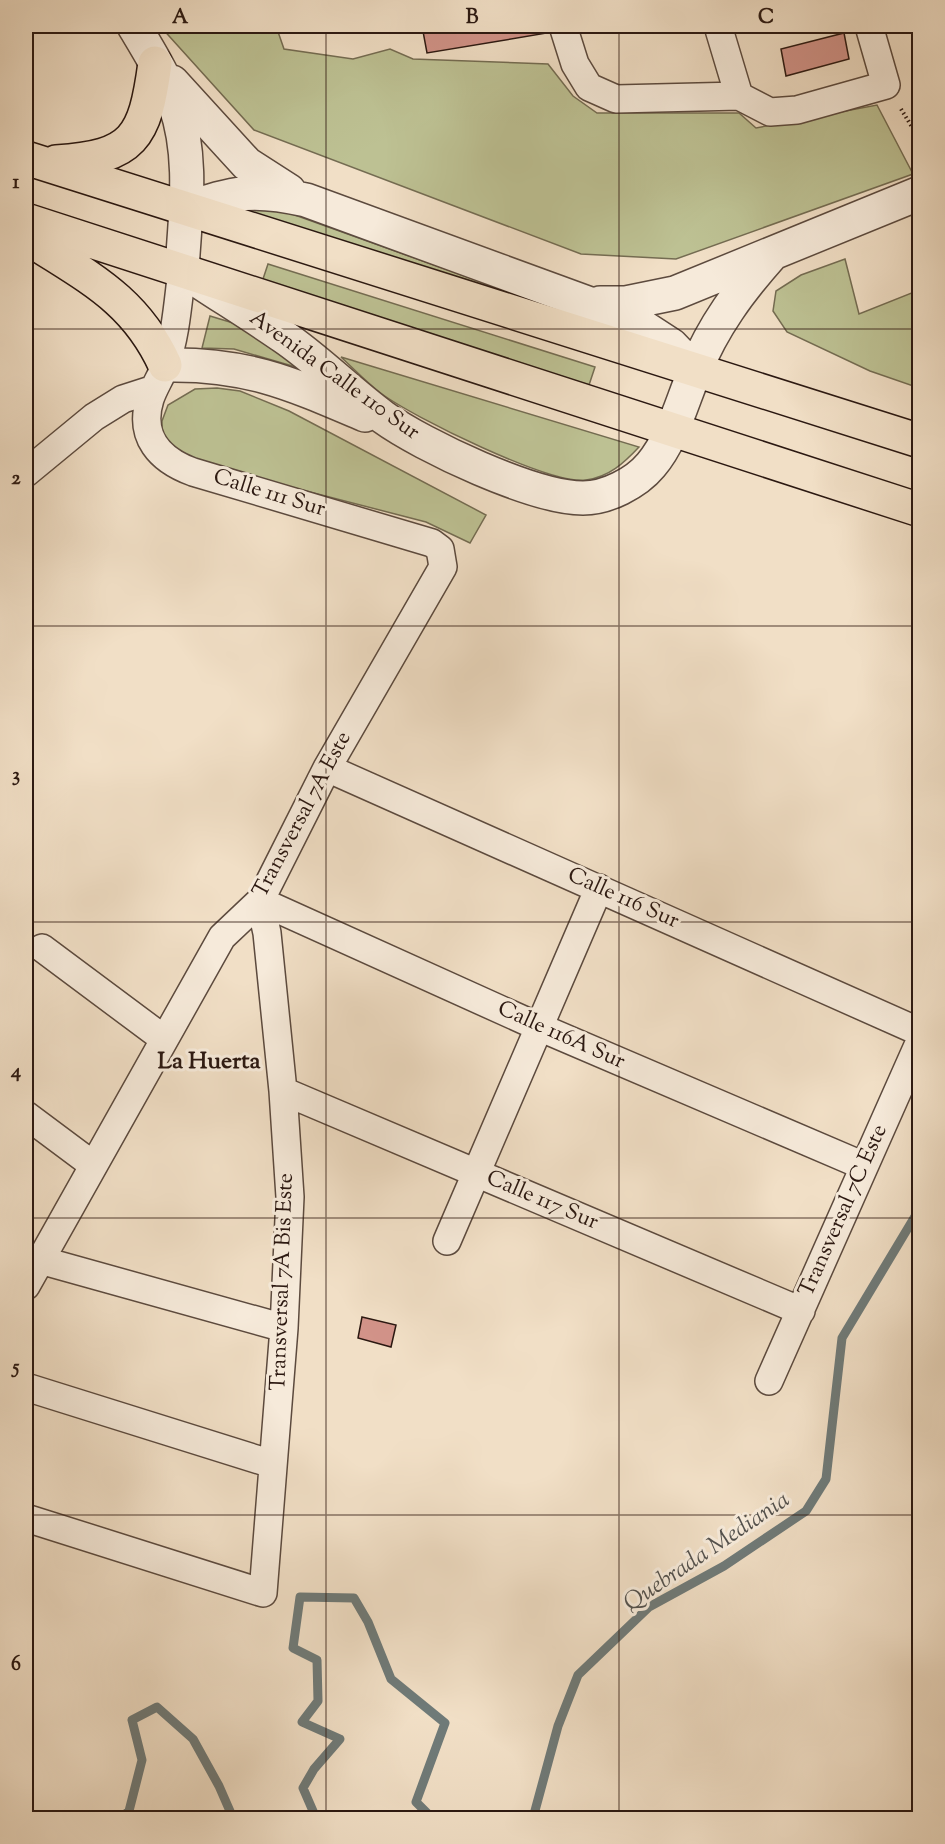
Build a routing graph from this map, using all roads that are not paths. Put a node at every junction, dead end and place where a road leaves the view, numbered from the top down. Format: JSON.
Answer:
{"nodes":[{"id":1,"x":134,"y":26,"type":"edge"},
{"id":2,"x":563,"y":26,"type":"edge"},
{"id":3,"x":718,"y":26,"type":"edge"},
{"id":4,"x":869,"y":26,"type":"edge"},
{"id":5,"x":155,"y":63,"type":"junction"},
{"id":6,"x":738,"y":96,"type":"junction"},
{"id":7,"x":32,"y":160,"type":"edge"},
{"id":8,"x":920,"y":193,"type":"edge"},
{"id":9,"x":306,"y":200,"type":"junction"},
{"id":10,"x":186,"y":209,"type":"junction"},
{"id":11,"x":26,"y":220,"type":"edge"},
{"id":12,"x":26,"y":237,"type":"edge"},
{"id":13,"x":772,"y":254,"type":"junction"},
{"id":14,"x":182,"y":270,"type":"junction"},
{"id":15,"x":576,"y":299,"type":"junction"},
{"id":16,"x":695,"y":370,"type":"junction"},
{"id":17,"x":160,"y":377,"type":"junction"},
{"id":18,"x":672,"y":429,"type":"junction"},
{"id":19,"x":407,"y":432,"type":"junction"},
{"id":20,"x":920,"y":441,"type":"edge"},
{"id":21,"x":26,"y":473,"type":"edge"},
{"id":22,"x":920,"y":510,"type":"edge"},
{"id":23,"x":442,"y":554,"type":"joint"},
{"id":24,"x":327,"y":768,"type":"junction"},
{"id":25,"x":599,"y":888,"type":"junction"},
{"id":26,"x":260,"y":901,"type":"junction"},
{"id":27,"x":42,"y":948,"type":"dead end"},
{"id":28,"x":539,"y":1028,"type":"junction"},
{"id":29,"x":920,"y":1032,"type":"edge"},
{"id":30,"x":164,"y":1039,"type":"junction"},
{"id":31,"x":920,"y":1041,"type":"edge"},
{"id":32,"x":283,"y":1091,"type":"junction"},
{"id":33,"x":26,"y":1115,"type":"edge"},
{"id":34,"x":93,"y":1165,"type":"junction"},
{"id":35,"x":864,"y":1166,"type":"junction"},
{"id":36,"x":476,"y":1173,"type":"junction"},
{"id":37,"x":447,"y":1241,"type":"dead end"},
{"id":38,"x":40,"y":1260,"type":"junction"},
{"id":39,"x":26,"y":1286,"type":"edge"},
{"id":40,"x":801,"y":1311,"type":"junction"},
{"id":41,"x":284,"y":1328,"type":"junction"},
{"id":42,"x":769,"y":1382,"type":"dead end"},
{"id":43,"x":26,"y":1387,"type":"edge"},
{"id":44,"x":272,"y":1464,"type":"junction"},
{"id":45,"x":26,"y":1518,"type":"edge"}],
"edges":[{"from":1,"to":5,"type":"street"},
{"from":2,"to":6,"type":"street"},
{"from":3,"to":6,"type":"street"},
{"from":4,"to":6,"type":"street"},
{"from":5,"to":7,"type":"highway"},
{"from":5,"to":9,"type":"street"},
{"from":5,"to":10,"type":"street"},
{"from":7,"to":10,"type":"highway"},
{"from":8,"to":13,"type":"street"},
{"from":9,"to":10,"type":"street"},
{"from":9,"to":15,"type":"street"},
{"from":10,"to":14,"type":"street"},
{"from":10,"to":16,"type":"highway"},
{"from":11,"to":14,"type":"highway","name":"Avenida Calle 110 Sur"},
{"from":12,"to":17,"type":"highway"},
{"from":13,"to":15,"type":"street"},
{"from":13,"to":16,"type":"street"},
{"from":14,"to":17,"type":"street","name":"Calle 111 Sur"},
{"from":14,"to":18,"type":"highway","name":"Avenida Calle 110 Sur"},
{"from":14,"to":19,"type":"street","name":"Avenida Calle 110 Sur"},
{"from":15,"to":16,"type":"street"},
{"from":16,"to":18,"type":"street"},
{"from":16,"to":20,"type":"highway"},
{"from":17,"to":19,"type":"street"},
{"from":17,"to":21,"type":"street"},
{"from":17,"to":23,"type":"street","name":"Calle 111 Sur"},
{"from":18,"to":19,"type":"street","name":"Avenida Calle 110 Sur"},
{"from":18,"to":22,"type":"highway","name":"Avenida Calle 110 Sur"},
{"from":23,"to":24,"type":"street","name":"Transversal 7A Este"},
{"from":24,"to":25,"type":"street","name":"Calle 116 Sur"},
{"from":24,"to":26,"type":"street","name":"Transversal 7A Este"},
{"from":25,"to":28,"type":"street"},
{"from":25,"to":29,"type":"street","name":"Calle 116 Sur"},
{"from":26,"to":28,"type":"street","name":"Calle 116A Sur"},
{"from":26,"to":30,"type":"street","name":"Transversal 7A Este"},
{"from":26,"to":32,"type":"street","name":"Transversal 7A Bis Este"},
{"from":27,"to":30,"type":"street"},
{"from":28,"to":35,"type":"street","name":"Calle 116A Sur"},
{"from":28,"to":36,"type":"street"},
{"from":30,"to":34,"type":"street","name":"Transversal 7A Este"},
{"from":31,"to":35,"type":"street","name":"Transversal 7C Este"},
{"from":32,"to":36,"type":"street","name":"Calle 117 Sur"},
{"from":32,"to":41,"type":"street","name":"Transversal 7A Bis Este"},
{"from":33,"to":34,"type":"street"},
{"from":34,"to":38,"type":"street","name":"Transversal 7A Este"},
{"from":35,"to":40,"type":"street","name":"Transversal 7C Este"},
{"from":36,"to":37,"type":"street"},
{"from":36,"to":40,"type":"street","name":"Calle 117 Sur"},
{"from":38,"to":39,"type":"street","name":"Transversal 7A Este"},
{"from":38,"to":41,"type":"street"},
{"from":40,"to":42,"type":"street","name":"Transversal 7C Este"},
{"from":41,"to":44,"type":"street","name":"Transversal 7A Bis Este"},
{"from":43,"to":44,"type":"street"},
{"from":44,"to":45,"type":"street","name":"Transversal 7A Bis Este"}]}
